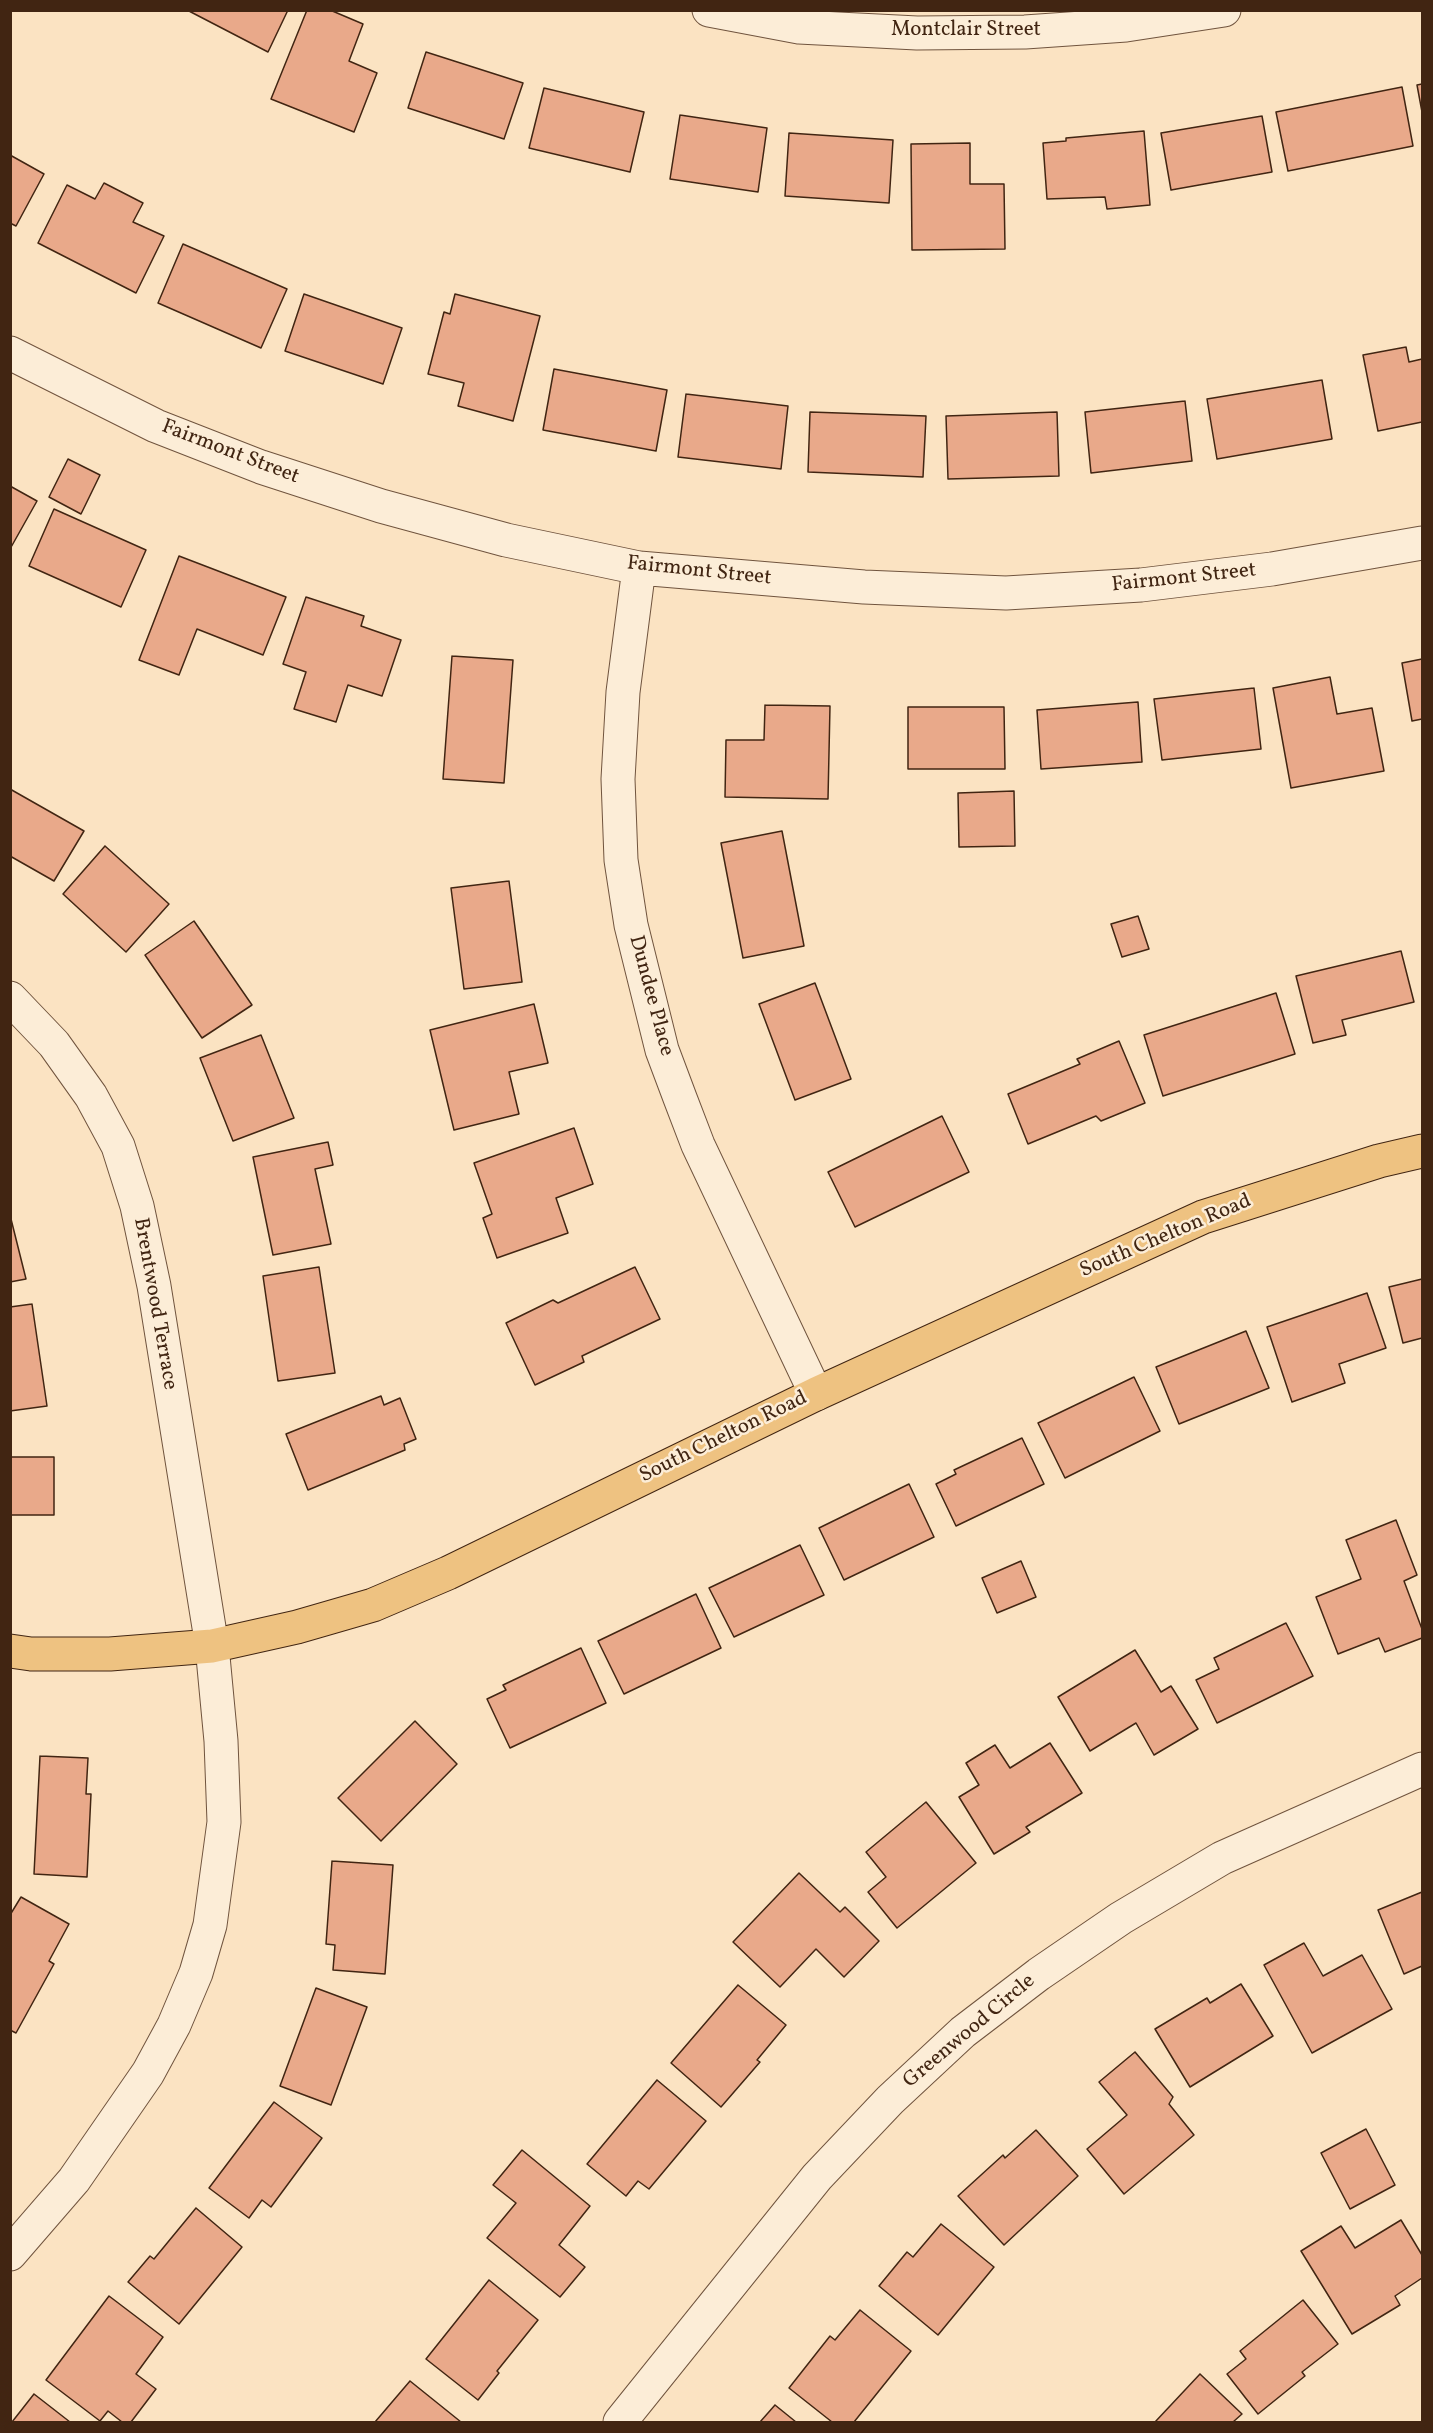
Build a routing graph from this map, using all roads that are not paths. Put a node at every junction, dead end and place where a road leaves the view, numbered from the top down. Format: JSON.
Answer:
{"nodes":[{"id":1,"x":709,"y":10,"type":"edge"},
{"id":2,"x":1224,"y":10,"type":"edge"},
{"id":3,"x":10,"y":353,"type":"edge"},
{"id":4,"x":1422,"y":543,"type":"edge"},
{"id":5,"x":639,"y":567,"type":"junction"},
{"id":6,"x":10,"y":998,"type":"edge"},
{"id":7,"x":1422,"y":1151,"type":"edge"},
{"id":8,"x":816,"y":1394,"type":"junction"},
{"id":9,"x":212,"y":1646,"type":"junction"},
{"id":10,"x":10,"y":1651,"type":"edge"},
{"id":11,"x":1422,"y":1769,"type":"edge"},
{"id":12,"x":10,"y":2254,"type":"edge"},
{"id":13,"x":620,"y":2422,"type":"edge"}],
"edges":[{"from":1,"to":2,"type":"street","name":"Montclair Street"},
{"from":3,"to":5,"type":"street","name":"Fairmont Street"},
{"from":4,"to":5,"type":"street","name":"Fairmont Street"},
{"from":5,"to":8,"type":"street","name":"Dundee Place"},
{"from":6,"to":9,"type":"street","name":"Brentwood Terrace"},
{"from":7,"to":8,"type":"main road","name":"South Chelton Road"},
{"from":8,"to":9,"type":"main road","name":"South Chelton Road"},
{"from":9,"to":10,"type":"main road","name":"South Chelton Road"},
{"from":9,"to":12,"type":"street","name":"Brentwood Terrace"},
{"from":11,"to":13,"type":"street","name":"Greenwood Circle"}]}
